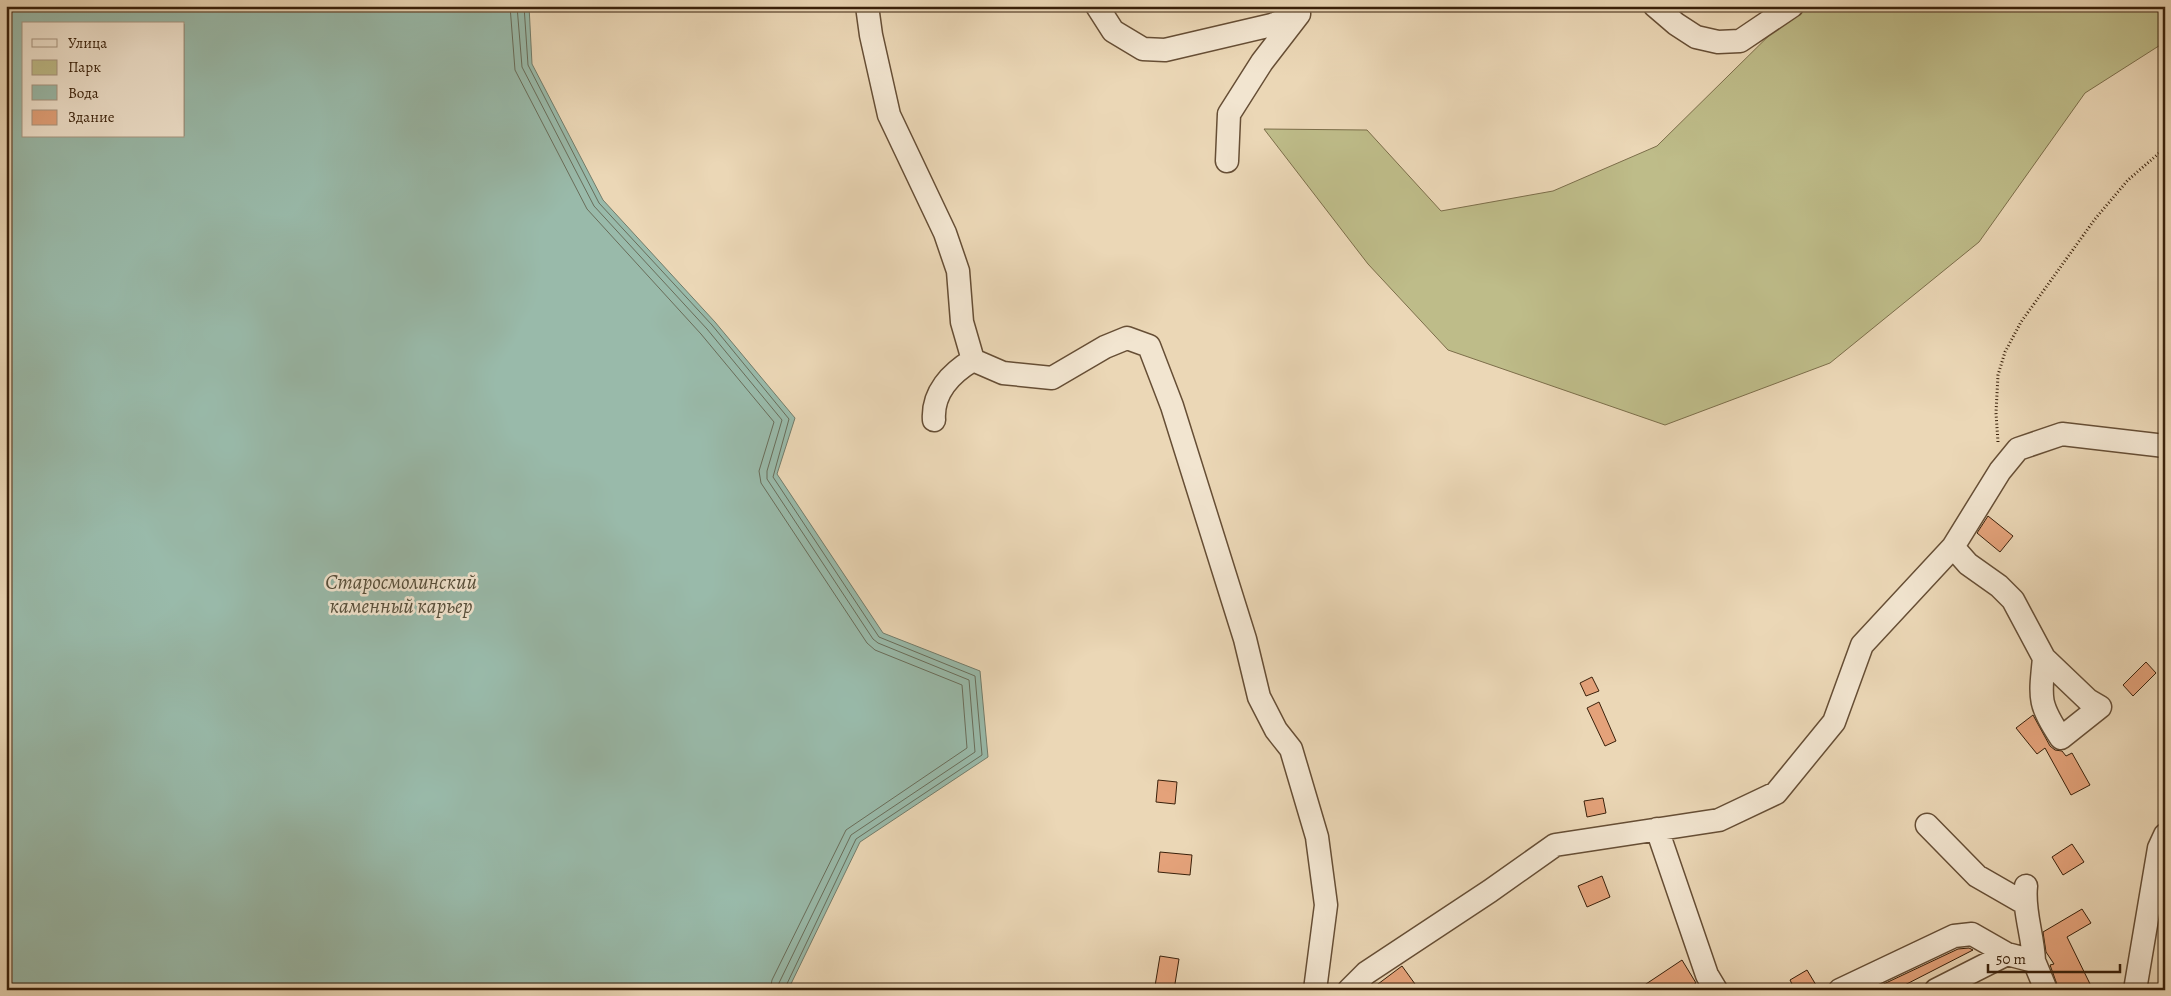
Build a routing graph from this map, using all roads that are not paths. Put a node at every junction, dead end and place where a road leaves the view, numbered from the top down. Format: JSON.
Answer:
{"nodes":[{"id":1,"x":867,"y":6,"type":"edge"},
{"id":2,"x":1098,"y":6,"type":"edge"},
{"id":3,"x":1655,"y":6,"type":"edge"},
{"id":4,"x":1792,"y":6,"type":"edge"},
{"id":5,"x":1297,"y":9,"type":"edge"},
{"id":6,"x":1227,"y":161,"type":"dead end"},
{"id":7,"x":973,"y":360,"type":"junction"},
{"id":8,"x":934,"y":420,"type":"dead end"},
{"id":9,"x":2165,"y":446,"type":"edge"},
{"id":10,"x":1953,"y":547,"type":"junction"},
{"id":11,"x":2044,"y":658,"type":"junction"},
{"id":12,"x":1927,"y":825,"type":"dead end"},
{"id":13,"x":1657,"y":829,"type":"junction"},
{"id":14,"x":2165,"y":835,"type":"edge"},
{"id":15,"x":2007,"y":954,"type":"junction"},
{"id":16,"x":2034,"y":961,"type":"junction"},
{"id":17,"x":1314,"y":990,"type":"edge"},
{"id":18,"x":1349,"y":990,"type":"edge"},
{"id":19,"x":1716,"y":990,"type":"edge"},
{"id":20,"x":1840,"y":990,"type":"edge"},
{"id":21,"x":1936,"y":990,"type":"edge"},
{"id":22,"x":2046,"y":990,"type":"edge"},
{"id":23,"x":2135,"y":990,"type":"edge"}],
"edges":[{"from":1,"to":7,"type":"street"},
{"from":2,"to":5,"type":"street"},
{"from":3,"to":4,"type":"street"},
{"from":5,"to":6,"type":"street"},
{"from":7,"to":8,"type":"street"},
{"from":7,"to":17,"type":"street"},
{"from":9,"to":10,"type":"street"},
{"from":10,"to":11,"type":"street"},
{"from":10,"to":13,"type":"street"},
{"from":11,"to":11,"type":"street"},
{"from":12,"to":16,"type":"street"},
{"from":13,"to":18,"type":"street"},
{"from":13,"to":19,"type":"street"},
{"from":14,"to":23,"type":"street"},
{"from":15,"to":16,"type":"street"},
{"from":15,"to":20,"type":"street"},
{"from":15,"to":21,"type":"street"},
{"from":16,"to":22,"type":"street"}]}
